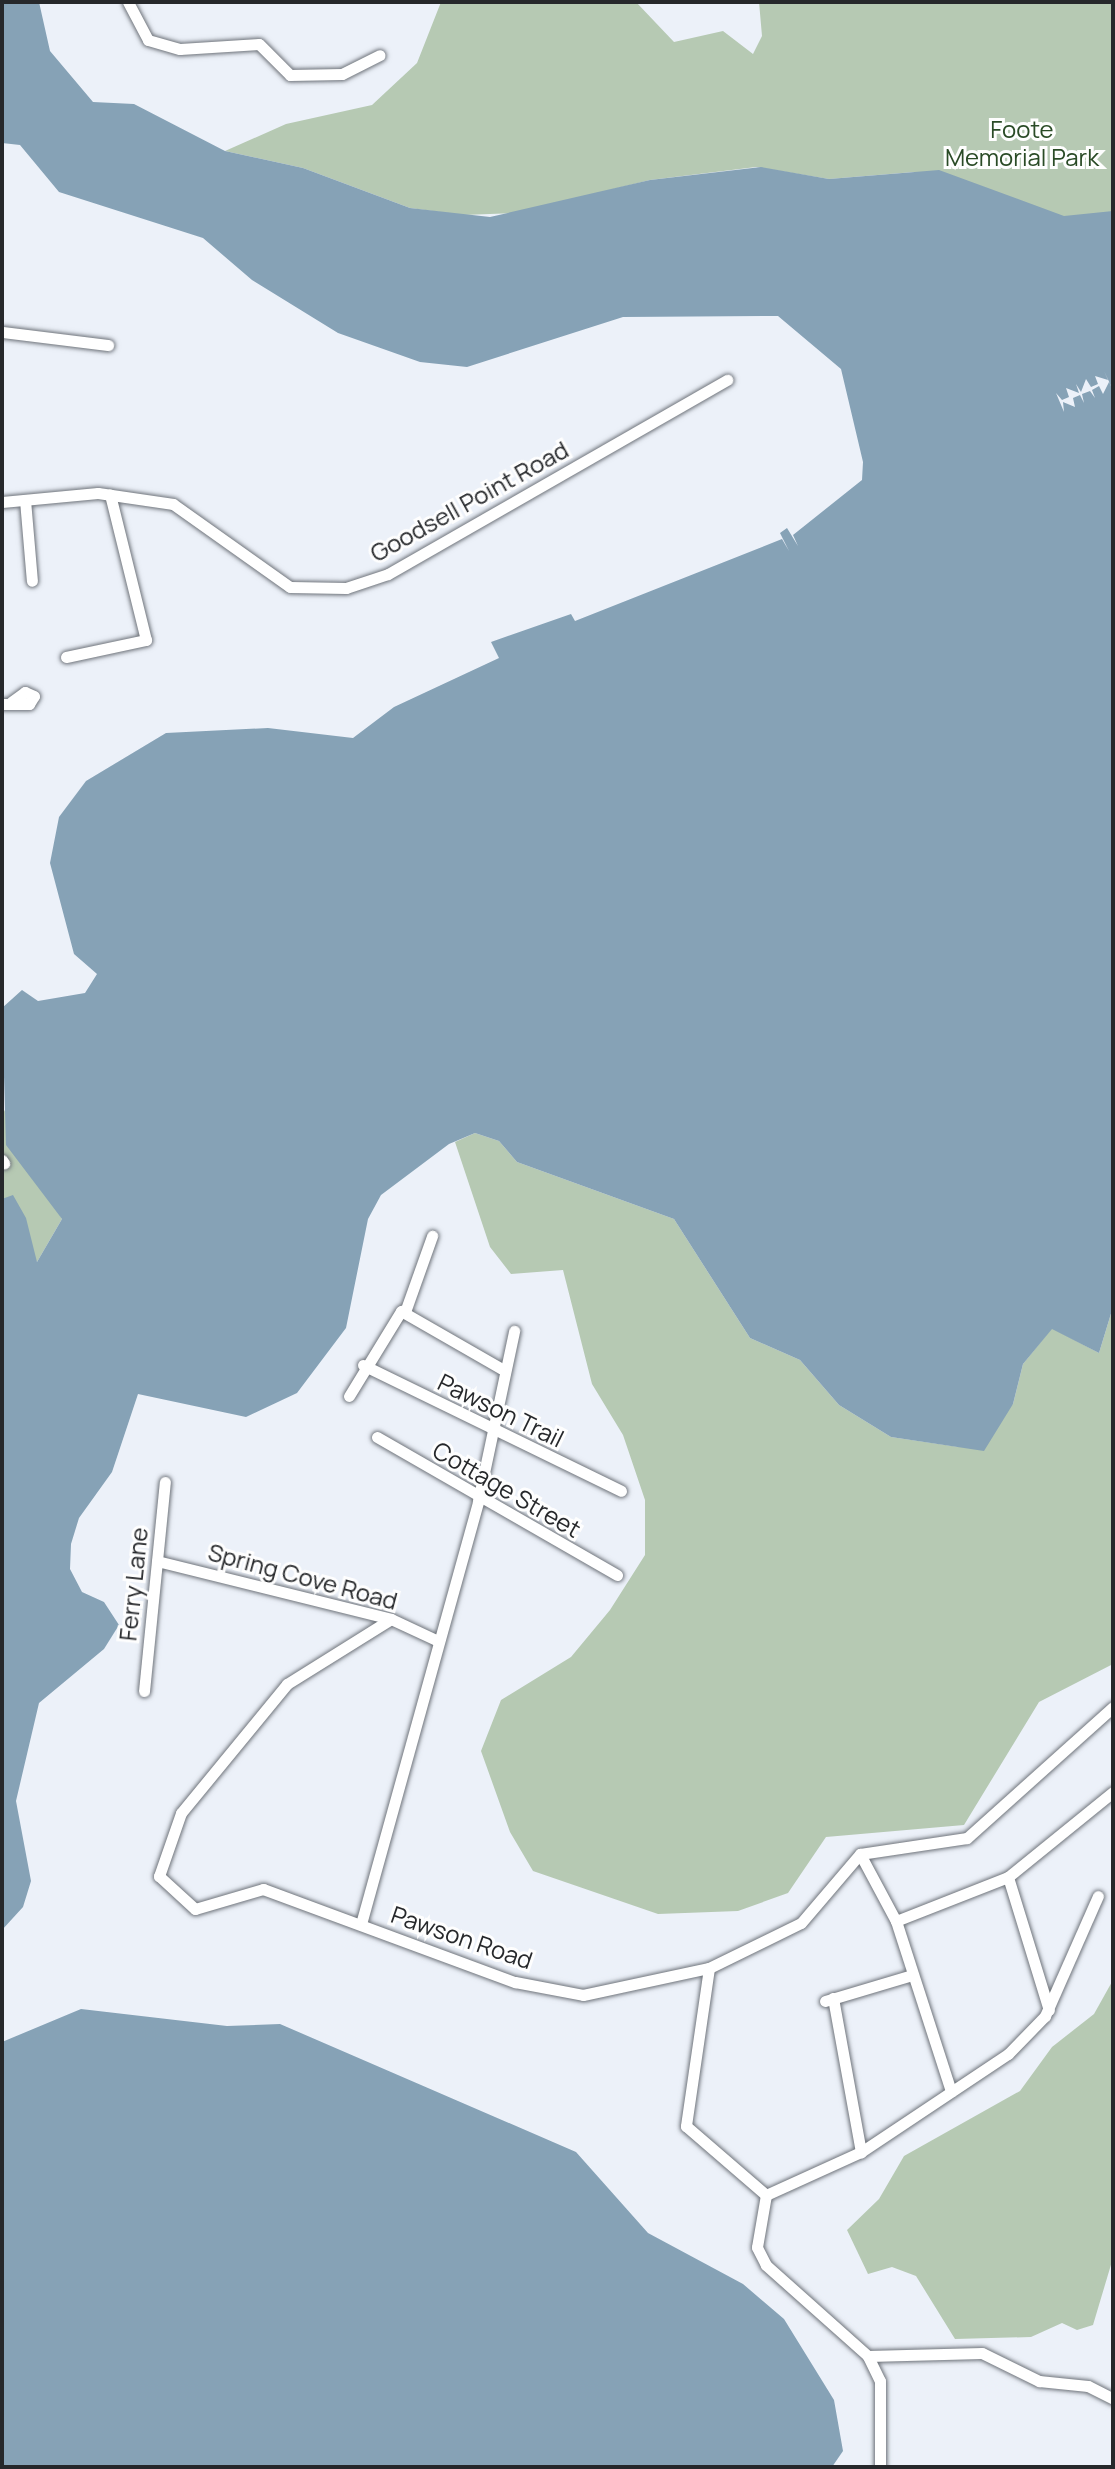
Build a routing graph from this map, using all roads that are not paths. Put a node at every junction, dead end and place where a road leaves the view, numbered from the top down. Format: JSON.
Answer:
{"nodes":[{"id":1,"x":128,"y":2,"type":"edge"},
{"id":2,"x":380,"y":55,"type":"dead end"},
{"id":3,"x":2,"y":332,"type":"edge"},
{"id":4,"x":108,"y":345,"type":"dead end"},
{"id":5,"x":727,"y":380,"type":"dead end"},
{"id":6,"x":110,"y":494,"type":"junction"},
{"id":7,"x":25,"y":500,"type":"junction"},
{"id":8,"x":2,"y":502,"type":"edge"},
{"id":9,"x":32,"y":581,"type":"dead end"},
{"id":10,"x":66,"y":657,"type":"dead end"},
{"id":11,"x":432,"y":1236,"type":"dead end"},
{"id":12,"x":405,"y":1312,"type":"junction"},
{"id":13,"x":514,"y":1331,"type":"dead end"},
{"id":14,"x":363,"y":1365,"type":"junction"},
{"id":15,"x":502,"y":1369,"type":"junction"},
{"id":16,"x":349,"y":1396,"type":"dead end"},
{"id":17,"x":488,"y":1432,"type":"junction"},
{"id":18,"x":377,"y":1437,"type":"dead end"},
{"id":19,"x":165,"y":1482,"type":"dead end"},
{"id":20,"x":621,"y":1491,"type":"dead end"},
{"id":21,"x":478,"y":1501,"type":"junction"},
{"id":22,"x":157,"y":1561,"type":"junction"},
{"id":23,"x":617,"y":1575,"type":"dead end"},
{"id":24,"x":391,"y":1619,"type":"junction"},
{"id":25,"x":436,"y":1640,"type":"junction"},
{"id":26,"x":144,"y":1691,"type":"dead end"},
{"id":27,"x":1113,"y":1707,"type":"edge"},
{"id":28,"x":1113,"y":1792,"type":"edge"},
{"id":29,"x":860,"y":1854,"type":"junction"},
{"id":30,"x":1008,"y":1877,"type":"junction"},
{"id":31,"x":1098,"y":1896,"type":"dead end"},
{"id":32,"x":896,"y":1921,"type":"junction"},
{"id":33,"x":361,"y":1924,"type":"junction"},
{"id":34,"x":709,"y":1968,"type":"junction"},
{"id":35,"x":912,"y":1975,"type":"junction"},
{"id":36,"x":1049,"y":2010,"type":"junction"},
{"id":37,"x":951,"y":2091,"type":"junction"},
{"id":38,"x":861,"y":2152,"type":"junction"},
{"id":39,"x":766,"y":2195,"type":"junction"},
{"id":40,"x":868,"y":2356,"type":"junction"},
{"id":41,"x":1113,"y":2399,"type":"edge"},
{"id":42,"x":880,"y":2467,"type":"edge"}],
"edges":[{"from":1,"to":2,"type":"street"},
{"from":3,"to":4,"type":"street"},
{"from":5,"to":6,"type":"street","name":"Goodsell Point Road"},
{"from":6,"to":7,"type":"street","name":"Goodsell Point Road"},
{"from":6,"to":10,"type":"street"},
{"from":7,"to":8,"type":"street","name":"Goodsell Point Road"},
{"from":7,"to":9,"type":"street"},
{"from":11,"to":12,"type":"street"},
{"from":12,"to":14,"type":"street"},
{"from":12,"to":15,"type":"street"},
{"from":13,"to":15,"type":"street","name":"Pawson Road"},
{"from":14,"to":16,"type":"street"},
{"from":14,"to":17,"type":"street","name":"Pawson Trail"},
{"from":15,"to":17,"type":"street","name":"Pawson Road"},
{"from":17,"to":20,"type":"street","name":"Pawson Trail"},
{"from":17,"to":21,"type":"street","name":"Pawson Road"},
{"from":18,"to":21,"type":"street","name":"Cottage Street"},
{"from":19,"to":22,"type":"street","name":"Ferry Lane"},
{"from":21,"to":23,"type":"street","name":"Cottage Street"},
{"from":21,"to":25,"type":"street","name":"Pawson Road"},
{"from":22,"to":24,"type":"street","name":"Spring Cove Road"},
{"from":22,"to":26,"type":"street","name":"Ferry Lane"},
{"from":24,"to":25,"type":"street","name":"Spring Cove Road"},
{"from":24,"to":33,"type":"street"},
{"from":25,"to":33,"type":"street","name":"Pawson Road"},
{"from":27,"to":29,"type":"street"},
{"from":28,"to":30,"type":"street"},
{"from":29,"to":32,"type":"street"},
{"from":29,"to":34,"type":"street","name":"Pawson Road"},
{"from":30,"to":32,"type":"street"},
{"from":30,"to":36,"type":"street"},
{"from":31,"to":36,"type":"street"},
{"from":32,"to":35,"type":"street"},
{"from":33,"to":34,"type":"street","name":"Pawson Road"},
{"from":34,"to":39,"type":"street"},
{"from":35,"to":37,"type":"street"},
{"from":35,"to":38,"type":"street"},
{"from":36,"to":37,"type":"street"},
{"from":37,"to":38,"type":"street"},
{"from":38,"to":39,"type":"street"},
{"from":39,"to":40,"type":"street"},
{"from":40,"to":41,"type":"street"},
{"from":40,"to":42,"type":"street"}]}
